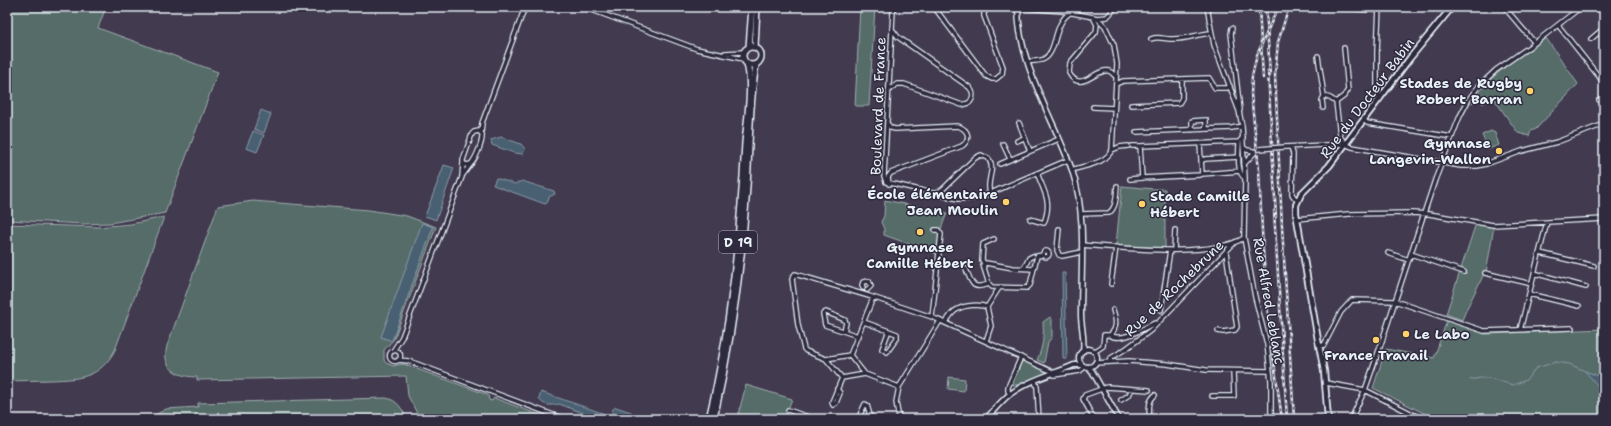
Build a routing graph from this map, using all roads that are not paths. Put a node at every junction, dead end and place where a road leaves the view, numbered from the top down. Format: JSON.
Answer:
{"nodes":[{"id":1,"x":525,"y":7,"type":"edge"},
{"id":2,"x":584,"y":7,"type":"edge"},
{"id":3,"x":752,"y":7,"type":"edge"},
{"id":4,"x":757,"y":7,"type":"edge"},
{"id":5,"x":894,"y":7,"type":"edge"},
{"id":6,"x":934,"y":7,"type":"edge"},
{"id":7,"x":988,"y":7,"type":"edge"},
{"id":8,"x":1013,"y":7,"type":"edge"},
{"id":9,"x":1018,"y":7,"type":"edge"},
{"id":10,"x":1116,"y":7,"type":"edge"},
{"id":11,"x":1206,"y":7,"type":"edge"},
{"id":12,"x":1452,"y":7,"type":"edge"},
{"id":13,"x":1504,"y":7,"type":"edge"},
{"id":14,"x":1581,"y":7,"type":"edge"},
{"id":15,"x":1338,"y":8,"type":"edge"},
{"id":16,"x":1379,"y":9,"type":"edge"},
{"id":17,"x":1070,"y":12,"type":"junction"},
{"id":18,"x":1092,"y":17,"type":"junction"},
{"id":19,"x":1105,"y":17,"type":"junction"},
{"id":20,"x":1098,"y":18,"type":"junction"},
{"id":21,"x":1558,"y":25,"type":"junction"},
{"id":22,"x":1106,"y":27,"type":"junction"},
{"id":23,"x":892,"y":28,"type":"junction"},
{"id":24,"x":1232,"y":28,"type":"dead end"},
{"id":25,"x":1604,"y":28,"type":"edge"},
{"id":26,"x":1211,"y":33,"type":"junction"},
{"id":27,"x":1152,"y":39,"type":"dead end"},
{"id":28,"x":1591,"y":39,"type":"dead end"},
{"id":29,"x":1535,"y":43,"type":"junction"},
{"id":30,"x":749,"y":47,"type":"junction"},
{"id":31,"x":755,"y":47,"type":"junction"},
{"id":32,"x":1344,"y":48,"type":"dead end"},
{"id":33,"x":744,"y":52,"type":"junction"},
{"id":34,"x":720,"y":53,"type":"junction"},
{"id":35,"x":1318,"y":56,"type":"dead end"},
{"id":36,"x":744,"y":59,"type":"junction"},
{"id":37,"x":1028,"y":62,"type":"junction"},
{"id":38,"x":747,"y":64,"type":"junction"},
{"id":39,"x":756,"y":65,"type":"junction"},
{"id":40,"x":1116,"y":76,"type":"junction"},
{"id":41,"x":1182,"y":80,"type":"junction"},
{"id":42,"x":1123,"y":82,"type":"junction"},
{"id":43,"x":1604,"y":82,"type":"edge"},
{"id":44,"x":1116,"y":84,"type":"junction"},
{"id":45,"x":1230,"y":86,"type":"junction"},
{"id":46,"x":888,"y":91,"type":"junction"},
{"id":47,"x":1324,"y":96,"type":"junction"},
{"id":48,"x":1604,"y":98,"type":"edge"},
{"id":49,"x":1380,"y":99,"type":"junction"},
{"id":50,"x":1599,"y":100,"type":"dead end"},
{"id":51,"x":1336,"y":102,"type":"junction"},
{"id":52,"x":1131,"y":105,"type":"dead end"},
{"id":53,"x":1093,"y":107,"type":"dead end"},
{"id":54,"x":1114,"y":108,"type":"junction"},
{"id":55,"x":1323,"y":108,"type":"dead end"},
{"id":56,"x":1239,"y":110,"type":"junction"},
{"id":57,"x":1364,"y":120,"type":"junction"},
{"id":58,"x":887,"y":122,"type":"junction"},
{"id":59,"x":482,"y":123,"type":"junction"},
{"id":60,"x":1019,"y":123,"type":"dead end"},
{"id":61,"x":1604,"y":124,"type":"edge"},
{"id":62,"x":1242,"y":126,"type":"junction"},
{"id":63,"x":1206,"y":129,"type":"junction"},
{"id":64,"x":1192,"y":130,"type":"junction"},
{"id":65,"x":475,"y":131,"type":"junction"},
{"id":66,"x":1136,"y":132,"type":"dead end"},
{"id":67,"x":481,"y":133,"type":"junction"},
{"id":68,"x":1243,"y":137,"type":"junction"},
{"id":69,"x":1452,"y":137,"type":"junction"},
{"id":70,"x":1024,"y":138,"type":"junction"},
{"id":71,"x":1059,"y":139,"type":"junction"},
{"id":72,"x":1113,"y":139,"type":"junction"},
{"id":73,"x":1017,"y":141,"type":"dead end"},
{"id":74,"x":1239,"y":142,"type":"junction"},
{"id":75,"x":1004,"y":144,"type":"dead end"},
{"id":76,"x":1200,"y":144,"type":"junction"},
{"id":77,"x":1345,"y":144,"type":"junction"},
{"id":78,"x":1119,"y":146,"type":"junction"},
{"id":79,"x":1140,"y":146,"type":"junction"},
{"id":80,"x":1291,"y":147,"type":"junction"},
{"id":81,"x":1112,"y":150,"type":"junction"},
{"id":82,"x":1244,"y":150,"type":"junction"},
{"id":83,"x":1257,"y":150,"type":"junction"},
{"id":84,"x":1030,"y":151,"type":"junction"},
{"id":85,"x":1201,"y":156,"type":"junction"},
{"id":86,"x":1239,"y":157,"type":"junction"},
{"id":87,"x":1010,"y":159,"type":"junction"},
{"id":88,"x":1205,"y":159,"type":"junction"},
{"id":89,"x":1068,"y":160,"type":"junction"},
{"id":90,"x":1201,"y":161,"type":"junction"},
{"id":91,"x":1443,"y":162,"type":"junction"},
{"id":92,"x":463,"y":163,"type":"junction"},
{"id":93,"x":1000,"y":164,"type":"dead end"},
{"id":94,"x":1244,"y":164,"type":"junction"},
{"id":95,"x":470,"y":165,"type":"junction"},
{"id":96,"x":1072,"y":170,"type":"junction"},
{"id":97,"x":1240,"y":172,"type":"junction"},
{"id":98,"x":1036,"y":173,"type":"junction"},
{"id":99,"x":1202,"y":174,"type":"junction"},
{"id":100,"x":462,"y":177,"type":"junction"},
{"id":101,"x":1130,"y":178,"type":"dead end"},
{"id":102,"x":1142,"y":178,"type":"junction"},
{"id":103,"x":1245,"y":178,"type":"junction"},
{"id":104,"x":889,"y":184,"type":"junction"},
{"id":105,"x":1117,"y":186,"type":"dead end"},
{"id":106,"x":990,"y":193,"type":"junction"},
{"id":107,"x":935,"y":194,"type":"junction"},
{"id":108,"x":1298,"y":200,"type":"junction"},
{"id":109,"x":1081,"y":214,"type":"junction"},
{"id":110,"x":1424,"y":214,"type":"junction"},
{"id":111,"x":1030,"y":219,"type":"dead end"},
{"id":112,"x":1297,"y":219,"type":"junction"},
{"id":113,"x":1604,"y":219,"type":"edge"},
{"id":114,"x":1547,"y":222,"type":"junction"},
{"id":115,"x":1059,"y":229,"type":"dead end"},
{"id":116,"x":935,"y":230,"type":"dead end"},
{"id":117,"x":1175,"y":230,"type":"dead end"},
{"id":118,"x":1244,"y":238,"type":"junction"},
{"id":119,"x":994,"y":239,"type":"dead end"},
{"id":120,"x":1235,"y":242,"type":"junction"},
{"id":121,"x":1082,"y":246,"type":"junction"},
{"id":122,"x":1116,"y":247,"type":"junction"},
{"id":123,"x":1172,"y":250,"type":"junction"},
{"id":124,"x":1082,"y":252,"type":"junction"},
{"id":125,"x":1226,"y":252,"type":"junction"},
{"id":126,"x":1388,"y":253,"type":"dead end"},
{"id":127,"x":1540,"y":253,"type":"junction"},
{"id":128,"x":1043,"y":254,"type":"dead end"},
{"id":129,"x":1411,"y":254,"type":"junction"},
{"id":130,"x":1033,"y":256,"type":"dead end"},
{"id":131,"x":1408,"y":260,"type":"junction"},
{"id":132,"x":984,"y":263,"type":"junction"},
{"id":133,"x":1594,"y":266,"type":"dead end"},
{"id":134,"x":1024,"y":268,"type":"junction"},
{"id":135,"x":966,"y":269,"type":"dead end"},
{"id":136,"x":1033,"y":269,"type":"junction"},
{"id":137,"x":1464,"y":272,"type":"dead end"},
{"id":138,"x":1485,"y":273,"type":"dead end"},
{"id":139,"x":1534,"y":273,"type":"junction"},
{"id":140,"x":989,"y":284,"type":"junction"},
{"id":141,"x":1111,"y":284,"type":"dead end"},
{"id":142,"x":1532,"y":284,"type":"junction"},
{"id":143,"x":1586,"y":286,"type":"dead end"},
{"id":144,"x":999,"y":288,"type":"junction"},
{"id":145,"x":858,"y":293,"type":"junction"},
{"id":146,"x":1529,"y":294,"type":"junction"},
{"id":147,"x":869,"y":296,"type":"junction"},
{"id":148,"x":873,"y":298,"type":"junction"},
{"id":149,"x":1395,"y":301,"type":"junction"},
{"id":150,"x":1579,"y":306,"type":"dead end"},
{"id":151,"x":987,"y":307,"type":"junction"},
{"id":152,"x":1113,"y":310,"type":"dead end"},
{"id":153,"x":1161,"y":310,"type":"dead end"},
{"id":154,"x":932,"y":317,"type":"junction"},
{"id":155,"x":940,"y":321,"type":"junction"},
{"id":156,"x":864,"y":322,"type":"junction"},
{"id":157,"x":1155,"y":323,"type":"dead end"},
{"id":158,"x":946,"y":324,"type":"junction"},
{"id":159,"x":1572,"y":328,"type":"dead end"},
{"id":160,"x":1520,"y":330,"type":"junction"},
{"id":161,"x":844,"y":331,"type":"junction"},
{"id":162,"x":887,"y":331,"type":"junction"},
{"id":163,"x":1218,"y":331,"type":"dead end"},
{"id":164,"x":1110,"y":335,"type":"junction"},
{"id":165,"x":858,"y":336,"type":"junction"},
{"id":166,"x":400,"y":342,"type":"junction"},
{"id":167,"x":986,"y":342,"type":"junction"},
{"id":168,"x":1319,"y":346,"type":"junction"},
{"id":169,"x":1085,"y":348,"type":"junction"},
{"id":170,"x":393,"y":351,"type":"junction"},
{"id":171,"x":400,"y":353,"type":"junction"},
{"id":172,"x":850,"y":355,"type":"junction"},
{"id":173,"x":1021,"y":357,"type":"junction"},
{"id":174,"x":826,"y":359,"type":"junction"},
{"id":175,"x":1079,"y":359,"type":"junction"},
{"id":176,"x":398,"y":360,"type":"junction"},
{"id":177,"x":1092,"y":360,"type":"junction"},
{"id":178,"x":409,"y":361,"type":"junction"},
{"id":179,"x":1109,"y":362,"type":"junction"},
{"id":180,"x":1074,"y":365,"type":"junction"},
{"id":181,"x":1233,"y":371,"type":"junction"},
{"id":182,"x":1270,"y":371,"type":"junction"},
{"id":183,"x":1055,"y":373,"type":"junction"},
{"id":184,"x":865,"y":374,"type":"junction"},
{"id":185,"x":1047,"y":376,"type":"junction"},
{"id":186,"x":842,"y":378,"type":"junction"},
{"id":187,"x":1035,"y":381,"type":"junction"},
{"id":188,"x":1326,"y":383,"type":"junction"},
{"id":189,"x":899,"y":387,"type":"junction"},
{"id":190,"x":1101,"y":388,"type":"junction"},
{"id":191,"x":837,"y":389,"type":"dead end"},
{"id":192,"x":1132,"y":389,"type":"junction"},
{"id":193,"x":1149,"y":390,"type":"dead end"},
{"id":194,"x":1364,"y":390,"type":"junction"},
{"id":195,"x":1010,"y":394,"type":"junction"},
{"id":196,"x":1155,"y":395,"type":"dead end"},
{"id":197,"x":1212,"y":396,"type":"dead end"},
{"id":198,"x":1121,"y":400,"type":"dead end"},
{"id":199,"x":788,"y":410,"type":"dead end"},
{"id":200,"x":564,"y":419,"type":"edge"},
{"id":201,"x":710,"y":419,"type":"edge"},
{"id":202,"x":714,"y":419,"type":"edge"},
{"id":203,"x":814,"y":419,"type":"edge"},
{"id":204,"x":858,"y":419,"type":"edge"},
{"id":205,"x":871,"y":419,"type":"edge"},
{"id":206,"x":899,"y":419,"type":"edge"},
{"id":207,"x":986,"y":419,"type":"edge"},
{"id":208,"x":1039,"y":419,"type":"edge"},
{"id":209,"x":1094,"y":419,"type":"edge"},
{"id":210,"x":1119,"y":419,"type":"edge"},
{"id":211,"x":1149,"y":419,"type":"edge"},
{"id":212,"x":1271,"y":419,"type":"edge"},
{"id":213,"x":1328,"y":419,"type":"edge"},
{"id":214,"x":1351,"y":419,"type":"edge"},
{"id":215,"x":1422,"y":419,"type":"edge"}],
"edges":[{"from":1,"to":59,"type":"street"},
{"from":2,"to":34,"type":"street"},
{"from":3,"to":30,"type":"main road"},
{"from":4,"to":31,"type":"main road"},
{"from":5,"to":23,"type":"street","name":"Boulevard de France"},
{"from":6,"to":7,"type":"street"},
{"from":8,"to":9,"type":"street"},
{"from":9,"to":17,"type":"street"},
{"from":9,"to":37,"type":"street"},
{"from":10,"to":19,"type":"street"},
{"from":11,"to":26,"type":"street"},
{"from":12,"to":49,"type":"main road","name":"Rue du Docteur Babin"},
{"from":13,"to":29,"type":"street"},
{"from":14,"to":21,"type":"street"},
{"from":15,"to":16,"type":"street"},
{"from":16,"to":49,"type":"street"},
{"from":17,"to":18,"type":"street"},
{"from":17,"to":37,"type":"street"},
{"from":18,"to":20,"type":"street"},
{"from":18,"to":40,"type":"street"},
{"from":19,"to":20,"type":"street"},
{"from":19,"to":22,"type":"street"},
{"from":20,"to":22,"type":"street"},
{"from":21,"to":29,"type":"street"},
{"from":21,"to":43,"type":"street"},
{"from":22,"to":40,"type":"street"},
{"from":23,"to":46,"type":"street","name":"Boulevard de France"},
{"from":23,"to":46,"type":"street"},
{"from":24,"to":56,"type":"street"},
{"from":25,"to":28,"type":"street"},
{"from":26,"to":27,"type":"street"},
{"from":26,"to":45,"type":"street"},
{"from":29,"to":69,"type":"street"},
{"from":30,"to":31,"type":"main road"},
{"from":30,"to":33,"type":"main road"},
{"from":31,"to":39,"type":"main road"},
{"from":32,"to":51,"type":"street"},
{"from":33,"to":34,"type":"street"},
{"from":33,"to":36,"type":"main road"},
{"from":34,"to":36,"type":"street"},
{"from":35,"to":47,"type":"street"},
{"from":36,"to":38,"type":"main road"},
{"from":37,"to":71,"type":"street"},
{"from":38,"to":39,"type":"main road"},
{"from":38,"to":201,"type":"main road","number":"D 19"},
{"from":39,"to":202,"type":"main road","number":"D 19"},
{"from":40,"to":42,"type":"street"},
{"from":40,"to":44,"type":"street"},
{"from":41,"to":42,"type":"street"},
{"from":41,"to":45,"type":"street"},
{"from":41,"to":52,"type":"street"},
{"from":42,"to":44,"type":"street"},
{"from":44,"to":54,"type":"street"},
{"from":45,"to":56,"type":"street"},
{"from":46,"to":58,"type":"street","name":"Boulevard de France"},
{"from":47,"to":51,"type":"street"},
{"from":47,"to":55,"type":"street"},
{"from":48,"to":50,"type":"street"},
{"from":49,"to":57,"type":"main road","name":"Rue du Docteur Babin"},
{"from":51,"to":77,"type":"street"},
{"from":53,"to":54,"type":"street"},
{"from":54,"to":72,"type":"street"},
{"from":56,"to":62,"type":"street","name":"Rue Alfred Leblanc"},
{"from":57,"to":69,"type":"street"},
{"from":57,"to":77,"type":"main road","name":"Rue du Docteur Babin"},
{"from":58,"to":104,"type":"street","name":"Boulevard de France"},
{"from":58,"to":104,"type":"street"},
{"from":59,"to":65,"type":"street"},
{"from":59,"to":67,"type":"street"},
{"from":60,"to":70,"type":"street"},
{"from":61,"to":91,"type":"street"},
{"from":62,"to":63,"type":"street"},
{"from":62,"to":68,"type":"street","name":"Rue Alfred Leblanc"},
{"from":63,"to":64,"type":"street"},
{"from":63,"to":64,"type":"street"},
{"from":64,"to":66,"type":"street"},
{"from":65,"to":67,"type":"street"},
{"from":65,"to":92,"type":"street"},
{"from":67,"to":95,"type":"street"},
{"from":68,"to":74,"type":"street"},
{"from":68,"to":82,"type":"street","name":"Rue Alfred Leblanc"},
{"from":69,"to":91,"type":"street"},
{"from":70,"to":73,"type":"street"},
{"from":70,"to":84,"type":"street"},
{"from":71,"to":84,"type":"street"},
{"from":71,"to":89,"type":"street"},
{"from":72,"to":78,"type":"street"},
{"from":72,"to":81,"type":"street"},
{"from":74,"to":76,"type":"street"},
{"from":74,"to":86,"type":"street"},
{"from":75,"to":87,"type":"street"},
{"from":76,"to":79,"type":"street"},
{"from":76,"to":85,"type":"street"},
{"from":77,"to":80,"type":"street"},
{"from":77,"to":91,"type":"street"},
{"from":77,"to":108,"type":"main road","name":"Rue du Docteur Babin"},
{"from":78,"to":79,"type":"street"},
{"from":78,"to":81,"type":"street"},
{"from":79,"to":102,"type":"street"},
{"from":80,"to":83,"type":"street","bridge":true},
{"from":80,"to":108,"type":"street"},
{"from":81,"to":96,"type":"street"},
{"from":82,"to":83,"type":"street"},
{"from":82,"to":94,"type":"street","name":"Rue Alfred Leblanc"},
{"from":83,"to":94,"type":"street"},
{"from":84,"to":87,"type":"street"},
{"from":85,"to":88,"type":"street"},
{"from":85,"to":90,"type":"street"},
{"from":86,"to":88,"type":"street"},
{"from":86,"to":97,"type":"street"},
{"from":87,"to":93,"type":"street"},
{"from":88,"to":90,"type":"street"},
{"from":89,"to":96,"type":"street"},
{"from":89,"to":98,"type":"street","name":"Boulevard de France"},
{"from":90,"to":99,"type":"street"},
{"from":91,"to":110,"type":"street"},
{"from":92,"to":95,"type":"street"},
{"from":92,"to":100,"type":"street"},
{"from":94,"to":103,"type":"street","name":"Rue Alfred Leblanc"},
{"from":95,"to":100,"type":"street"},
{"from":96,"to":109,"type":"street"},
{"from":97,"to":99,"type":"street"},
{"from":97,"to":103,"type":"street"},
{"from":98,"to":106,"type":"street","name":"Boulevard de France"},
{"from":98,"to":111,"type":"street"},
{"from":99,"to":102,"type":"street"},
{"from":100,"to":166,"type":"street"},
{"from":101,"to":102,"type":"street"},
{"from":103,"to":118,"type":"street","name":"Rue Alfred Leblanc"},
{"from":104,"to":107,"type":"street","name":"Boulevard de France"},
{"from":105,"to":109,"type":"street"},
{"from":106,"to":107,"type":"street","name":"Boulevard de France"},
{"from":106,"to":107,"type":"street"},
{"from":108,"to":112,"type":"main road"},
{"from":109,"to":121,"type":"street"},
{"from":110,"to":112,"type":"street"},
{"from":110,"to":114,"type":"street"},
{"from":110,"to":129,"type":"street"},
{"from":112,"to":168,"type":"main road"},
{"from":113,"to":114,"type":"street"},
{"from":114,"to":127,"type":"street"},
{"from":115,"to":124,"type":"street"},
{"from":116,"to":154,"type":"street"},
{"from":117,"to":123,"type":"street"},
{"from":118,"to":120,"type":"street"},
{"from":118,"to":182,"type":"street","name":"Rue Alfred Leblanc"},
{"from":119,"to":132,"type":"street"},
{"from":120,"to":123,"type":"street"},
{"from":120,"to":125,"type":"street","name":"Rue de Rochebrune"},
{"from":121,"to":122,"type":"street"},
{"from":121,"to":124,"type":"street"},
{"from":122,"to":123,"type":"street"},
{"from":122,"to":141,"type":"street"},
{"from":123,"to":153,"type":"street"},
{"from":124,"to":169,"type":"street"},
{"from":125,"to":163,"type":"street"},
{"from":125,"to":179,"type":"street","name":"Rue de Rochebrune"},
{"from":126,"to":131,"type":"street"},
{"from":127,"to":133,"type":"street"},
{"from":127,"to":139,"type":"street"},
{"from":128,"to":136,"type":"street"},
{"from":129,"to":131,"type":"street"},
{"from":129,"to":137,"type":"street"},
{"from":130,"to":134,"type":"street"},
{"from":131,"to":149,"type":"street"},
{"from":132,"to":134,"type":"street"},
{"from":132,"to":140,"type":"street"},
{"from":134,"to":136,"type":"street"},
{"from":135,"to":140,"type":"street"},
{"from":136,"to":144,"type":"street"},
{"from":138,"to":142,"type":"street"},
{"from":139,"to":142,"type":"street"},
{"from":139,"to":143,"type":"street"},
{"from":140,"to":144,"type":"street"},
{"from":142,"to":146,"type":"street"},
{"from":144,"to":151,"type":"street"},
{"from":145,"to":147,"type":"street"},
{"from":145,"to":147,"type":"street"},
{"from":145,"to":174,"type":"street"},
{"from":146,"to":150,"type":"street"},
{"from":146,"to":160,"type":"street"},
{"from":147,"to":148,"type":"street"},
{"from":148,"to":154,"type":"street"},
{"from":148,"to":156,"type":"street"},
{"from":149,"to":160,"type":"street"},
{"from":149,"to":168,"type":"street"},
{"from":149,"to":194,"type":"street"},
{"from":151,"to":158,"type":"street"},
{"from":151,"to":167,"type":"street"},
{"from":152,"to":164,"type":"street"},
{"from":154,"to":155,"type":"street"},
{"from":155,"to":158,"type":"street"},
{"from":155,"to":189,"type":"street"},
{"from":156,"to":162,"type":"street"},
{"from":156,"to":165,"type":"street"},
{"from":157,"to":164,"type":"street"},
{"from":158,"to":167,"type":"street"},
{"from":159,"to":160,"type":"street"},
{"from":161,"to":161,"type":"street"},
{"from":161,"to":165,"type":"street"},
{"from":162,"to":162,"type":"street"},
{"from":164,"to":177,"type":"street"},
{"from":165,"to":172,"type":"street"},
{"from":166,"to":170,"type":"street"},
{"from":166,"to":171,"type":"street"},
{"from":167,"to":173,"type":"street"},
{"from":168,"to":188,"type":"main road"},
{"from":169,"to":175,"type":"street"},
{"from":169,"to":177,"type":"street"},
{"from":170,"to":171,"type":"street"},
{"from":170,"to":176,"type":"street"},
{"from":171,"to":176,"type":"street"},
{"from":171,"to":178,"type":"street"},
{"from":172,"to":174,"type":"street"},
{"from":172,"to":184,"type":"street"},
{"from":173,"to":183,"type":"street"},
{"from":173,"to":195,"type":"street"},
{"from":174,"to":186,"type":"street"},
{"from":175,"to":177,"type":"street"},
{"from":175,"to":180,"type":"street"},
{"from":176,"to":178,"type":"street"},
{"from":177,"to":179,"type":"street"},
{"from":177,"to":180,"type":"street"},
{"from":177,"to":185,"type":"street"},
{"from":177,"to":190,"type":"street"},
{"from":178,"to":200,"type":"street"},
{"from":179,"to":181,"type":"street"},
{"from":180,"to":183,"type":"street"},
{"from":181,"to":182,"type":"street"},
{"from":181,"to":197,"type":"street"},
{"from":182,"to":212,"type":"street","name":"Rue Alfred Leblanc"},
{"from":183,"to":185,"type":"street"},
{"from":184,"to":186,"type":"street"},
{"from":184,"to":189,"type":"street"},
{"from":185,"to":187,"type":"street"},
{"from":186,"to":191,"type":"street"},
{"from":187,"to":195,"type":"street"},
{"from":187,"to":208,"type":"street"},
{"from":188,"to":194,"type":"street"},
{"from":188,"to":213,"type":"main road"},
{"from":189,"to":206,"type":"street"},
{"from":190,"to":192,"type":"street"},
{"from":190,"to":209,"type":"street"},
{"from":190,"to":210,"type":"street"},
{"from":192,"to":193,"type":"street"},
{"from":192,"to":198,"type":"street"},
{"from":194,"to":214,"type":"street"},
{"from":194,"to":215,"type":"street"},
{"from":195,"to":207,"type":"street"},
{"from":196,"to":211,"type":"street"},
{"from":199,"to":203,"type":"street"},
{"from":204,"to":205,"type":"street"}]}
